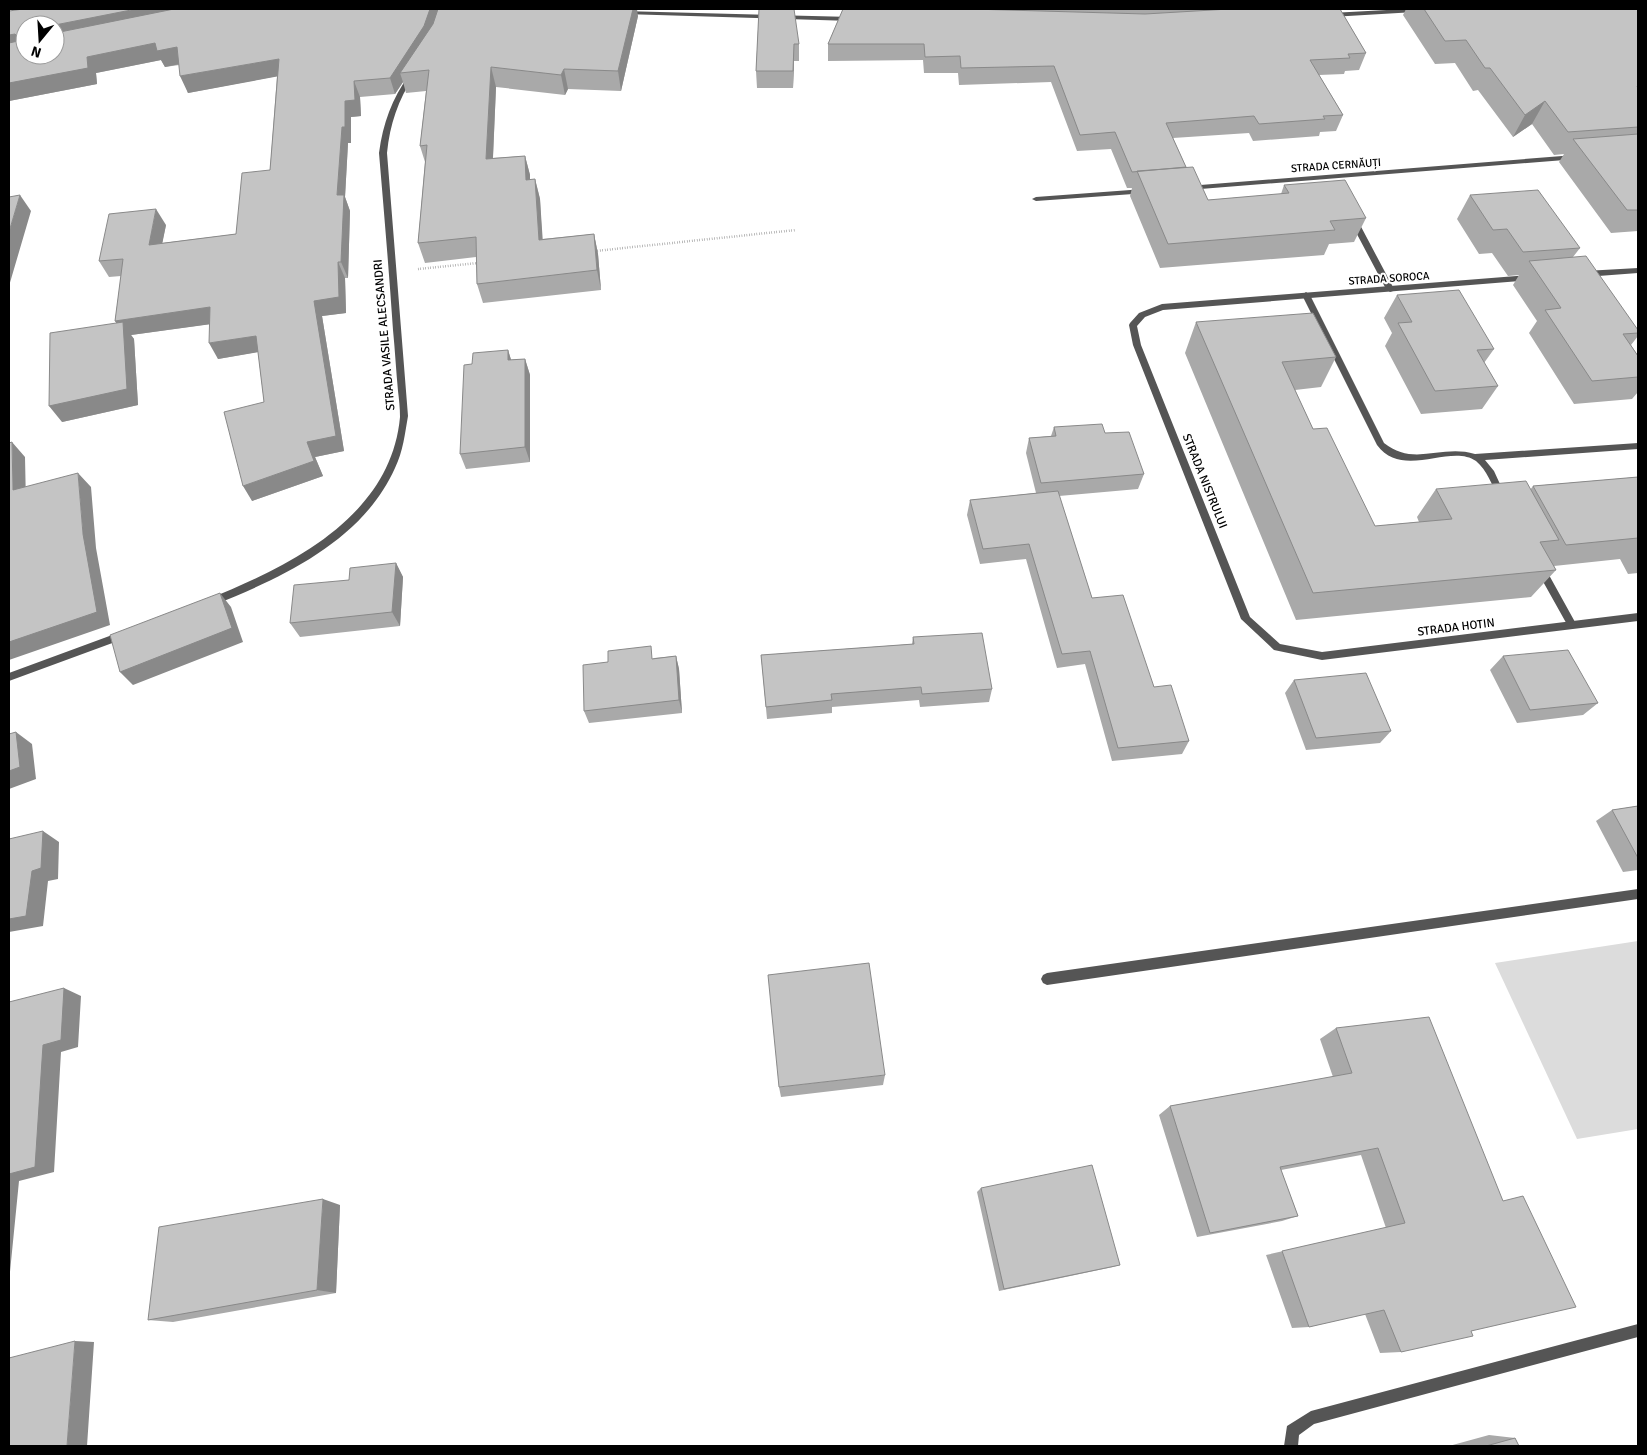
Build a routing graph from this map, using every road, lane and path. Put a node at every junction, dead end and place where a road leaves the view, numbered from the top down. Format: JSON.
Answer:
{"nodes":[{"id":1,"x":1432,"y":9,"type":"edge"},
{"id":2,"x":614,"y":12,"type":"edge"},
{"id":3,"x":1325,"y":15,"type":"edge"},
{"id":4,"x":855,"y":19,"type":"edge"},
{"id":5,"x":414,"y":72,"type":"edge"},
{"id":6,"x":1579,"y":157,"type":"edge"},
{"id":7,"x":1331,"y":177,"type":"junction"},
{"id":8,"x":1335,"y":185,"type":"edge"},
{"id":9,"x":1182,"y":188,"type":"edge"},
{"id":10,"x":1152,"y":191,"type":"edge"},
{"id":11,"x":1036,"y":199,"type":"dead end"},
{"id":12,"x":1349,"y":211,"type":"edge"},
{"id":13,"x":796,"y":230,"type":"dead end"},
{"id":14,"x":589,"y":251,"type":"edge"},
{"id":15,"x":480,"y":263,"type":"edge"},
{"id":16,"x":1638,"y":270,"type":"edge"},
{"id":17,"x":391,"y":272,"type":"junction"},
{"id":18,"x":1578,"y":274,"type":"edge"},
{"id":19,"x":1539,"y":277,"type":"edge"},
{"id":20,"x":1390,"y":289,"type":"junction"},
{"id":21,"x":1306,"y":295,"type":"junction"},
{"id":22,"x":1142,"y":315,"type":"joint"},
{"id":23,"x":1638,"y":446,"type":"edge"},
{"id":24,"x":1475,"y":457,"type":"junction"},
{"id":25,"x":1506,"y":505,"type":"edge"},
{"id":26,"x":1535,"y":556,"type":"edge"},
{"id":27,"x":202,"y":605,"type":"edge"},
{"id":28,"x":1638,"y":617,"type":"edge"},
{"id":29,"x":1572,"y":625,"type":"junction"},
{"id":30,"x":128,"y":632,"type":"edge"},
{"id":31,"x":1278,"y":647,"type":"joint"},
{"id":32,"x":9,"y":677,"type":"edge"},
{"id":33,"x":1638,"y":894,"type":"edge"},
{"id":34,"x":1047,"y":979,"type":"dead end"},
{"id":35,"x":1638,"y":1330,"type":"edge"},
{"id":36,"x":1291,"y":1446,"type":"edge"}],
"edges":[{"from":1,"to":3,"type":"street"},
{"from":2,"to":4,"type":"street"},
{"from":5,"to":17,"type":"street","name":"STRADA VASILE ALECSANDRI"},
{"from":6,"to":7,"type":"street","name":"STRADA CERNĂUȚI"},
{"from":7,"to":8,"type":"street"},
{"from":7,"to":9,"type":"street","name":"STRADA CERNĂUȚI"},
{"from":10,"to":11,"type":"street"},
{"from":12,"to":20,"type":"street"},
{"from":13,"to":14,"type":"path"},
{"from":15,"to":17,"type":"path"},
{"from":16,"to":18,"type":"street"},
{"from":17,"to":27,"type":"street","name":"STRADA VASILE ALECSANDRI"},
{"from":19,"to":20,"type":"street","name":"STRADA SOROCA"},
{"from":20,"to":21,"type":"street","name":"STRADA SOROCA"},
{"from":21,"to":22,"type":"street","name":"STRADA SOROCA"},
{"from":21,"to":24,"type":"street"},
{"from":22,"to":31,"type":"street","name":"STRADA NISTRULUI"},
{"from":23,"to":24,"type":"street"},
{"from":24,"to":25,"type":"street"},
{"from":26,"to":29,"type":"street"},
{"from":28,"to":29,"type":"street","name":"STRADA HOTIN"},
{"from":29,"to":31,"type":"street","name":"STRADA HOTIN"},
{"from":30,"to":32,"type":"street"},
{"from":33,"to":34,"type":"street"},
{"from":35,"to":36,"type":"street"}]}
